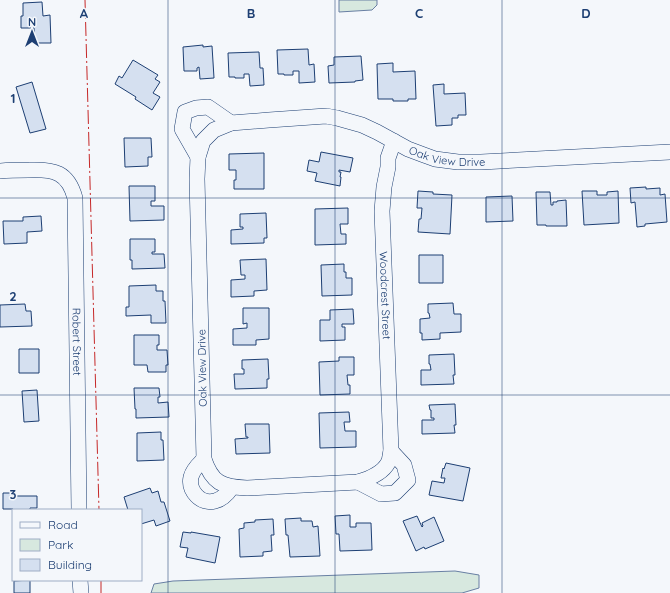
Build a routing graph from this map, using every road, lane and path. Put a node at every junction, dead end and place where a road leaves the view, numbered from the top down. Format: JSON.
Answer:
{"nodes":[{"id":1,"x":231,"y":123,"type":"junction"},
{"id":2,"x":394,"y":141,"type":"junction"},
{"id":3,"x":670,"y":152,"type":"edge"},
{"id":4,"x":198,"y":157,"type":"junction"},
{"id":5,"x":0,"y":171,"type":"edge"},
{"id":6,"x":391,"y":451,"type":"junction"},
{"id":7,"x":204,"y":458,"type":"junction"},
{"id":8,"x":214,"y":478,"type":"joint"},
{"id":9,"x":358,"y":482,"type":"junction"},
{"id":10,"x":232,"y":487,"type":"junction"},
{"id":11,"x":79,"y":509,"type":"edge"},
{"id":12,"x":80,"y":581,"type":"edge"},
{"id":13,"x":81,"y":593,"type":"edge"}],
"edges":[{"from":1,"to":2,"type":"street","name":"Oak View Drive"},
{"from":1,"to":4,"type":"street","name":"Oak View Drive"},
{"from":1,"to":4,"type":"street"},
{"from":2,"to":3,"type":"street","name":"Oak View Drive"},
{"from":2,"to":6,"type":"street","name":"Woodcrest Street"},
{"from":4,"to":7,"type":"street","name":"Oak View Drive"},
{"from":5,"to":11,"type":"street","name":"Robert Street"},
{"from":6,"to":9,"type":"street","name":"Woodcrest Street"},
{"from":6,"to":9,"type":"street"},
{"from":7,"to":8,"type":"street","name":"Oak View Drive"},
{"from":7,"to":10,"type":"street"},
{"from":8,"to":10,"type":"street","name":"Woodcrest Street"},
{"from":9,"to":10,"type":"street","name":"Woodcrest Street"},
{"from":12,"to":13,"type":"street"}]}
